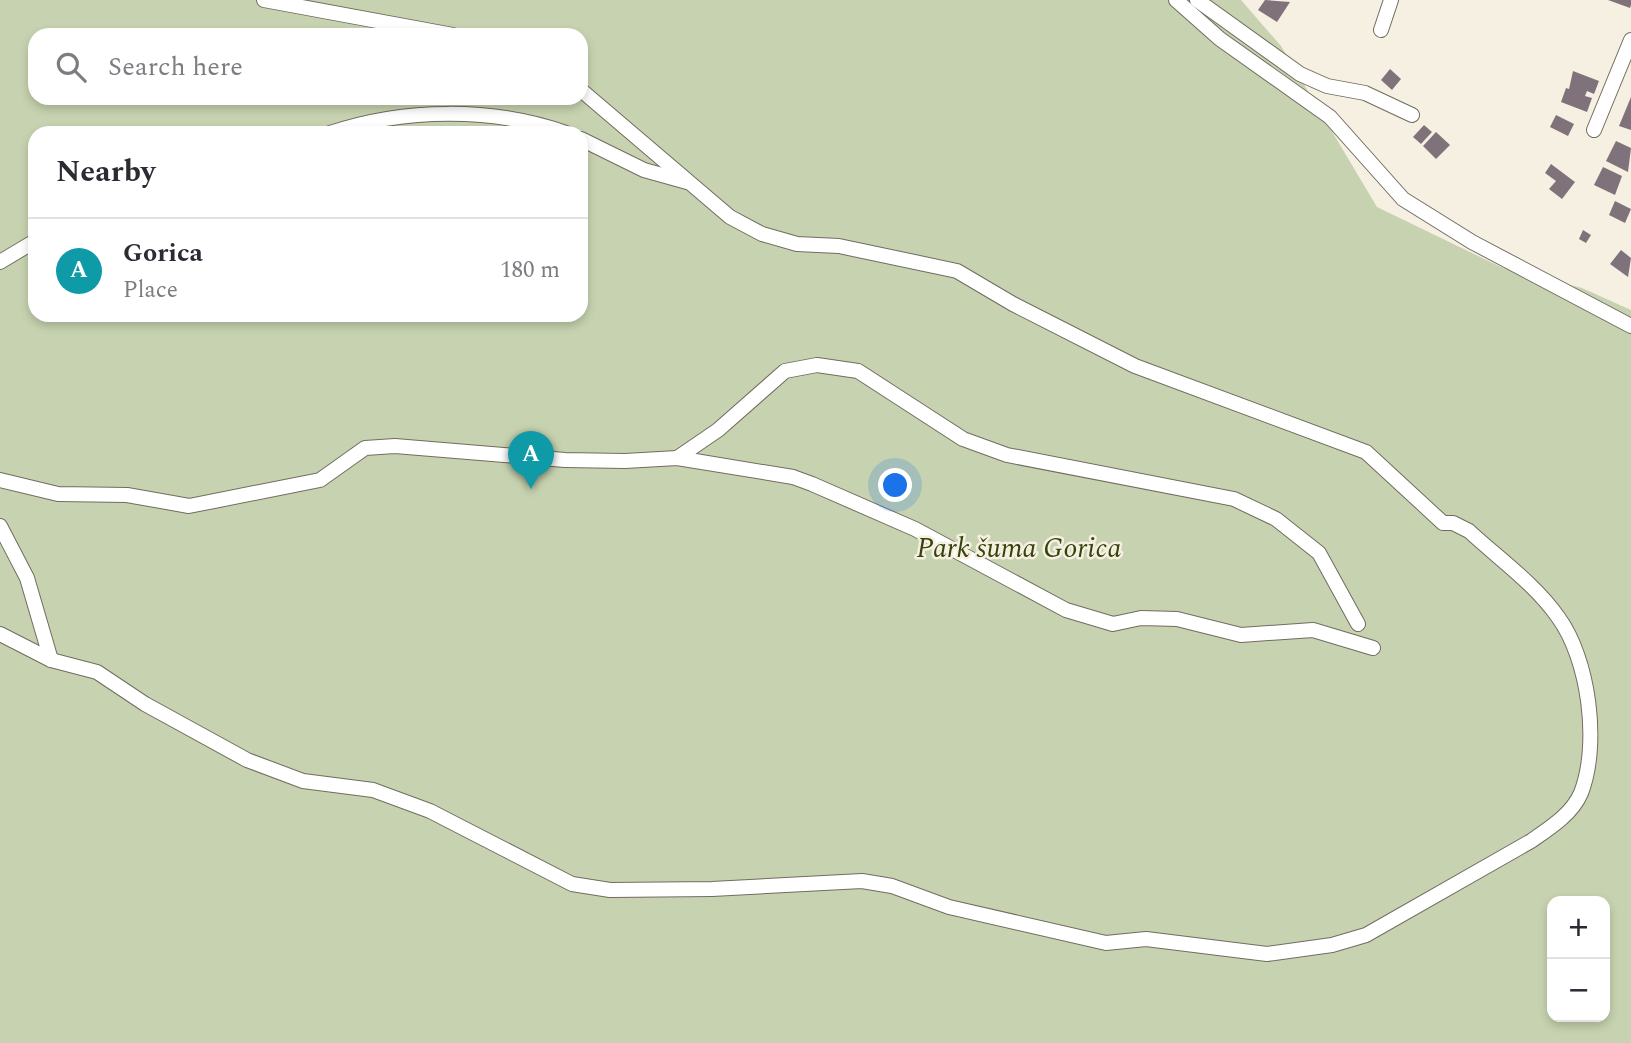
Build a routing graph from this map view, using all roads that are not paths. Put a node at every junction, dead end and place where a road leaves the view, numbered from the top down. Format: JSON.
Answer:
{"nodes":[{"id":1,"x":264,"y":0,"type":"edge"},
{"id":2,"x":1176,"y":0,"type":"edge"},
{"id":3,"x":1197,"y":0,"type":"edge"},
{"id":4,"x":1391,"y":0,"type":"edge"},
{"id":5,"x":415,"y":28,"type":"edge"},
{"id":6,"x":1381,"y":30,"type":"dead end"},
{"id":7,"x":1631,"y":40,"type":"edge"},
{"id":8,"x":588,"y":96,"type":"edge"},
{"id":9,"x":1412,"y":116,"type":"dead end"},
{"id":10,"x":358,"y":126,"type":"edge"},
{"id":11,"x":544,"y":126,"type":"edge"},
{"id":12,"x":1594,"y":130,"type":"dead end"},
{"id":13,"x":588,"y":142,"type":"edge"},
{"id":14,"x":692,"y":183,"type":"junction"},
{"id":15,"x":28,"y":245,"type":"edge"},
{"id":16,"x":0,"y":262,"type":"edge"},
{"id":17,"x":1631,"y":326,"type":"edge"},
{"id":18,"x":677,"y":458,"type":"junction"},
{"id":19,"x":0,"y":480,"type":"edge"},
{"id":20,"x":0,"y":526,"type":"edge"},
{"id":21,"x":1358,"y":624,"type":"dead end"},
{"id":22,"x":0,"y":634,"type":"edge"},
{"id":23,"x":1373,"y":648,"type":"dead end"},
{"id":24,"x":51,"y":660,"type":"junction"}],
"edges":[{"from":1,"to":5,"type":"street"},
{"from":2,"to":17,"type":"street"},
{"from":3,"to":9,"type":"street"},
{"from":4,"to":6,"type":"street"},
{"from":7,"to":12,"type":"street"},
{"from":8,"to":14,"type":"street"},
{"from":10,"to":11,"type":"street"},
{"from":13,"to":14,"type":"street"},
{"from":14,"to":24,"type":"street"},
{"from":15,"to":16,"type":"street"},
{"from":18,"to":19,"type":"street"},
{"from":18,"to":21,"type":"street"},
{"from":18,"to":23,"type":"street"},
{"from":20,"to":24,"type":"street"},
{"from":22,"to":24,"type":"street"}]}
